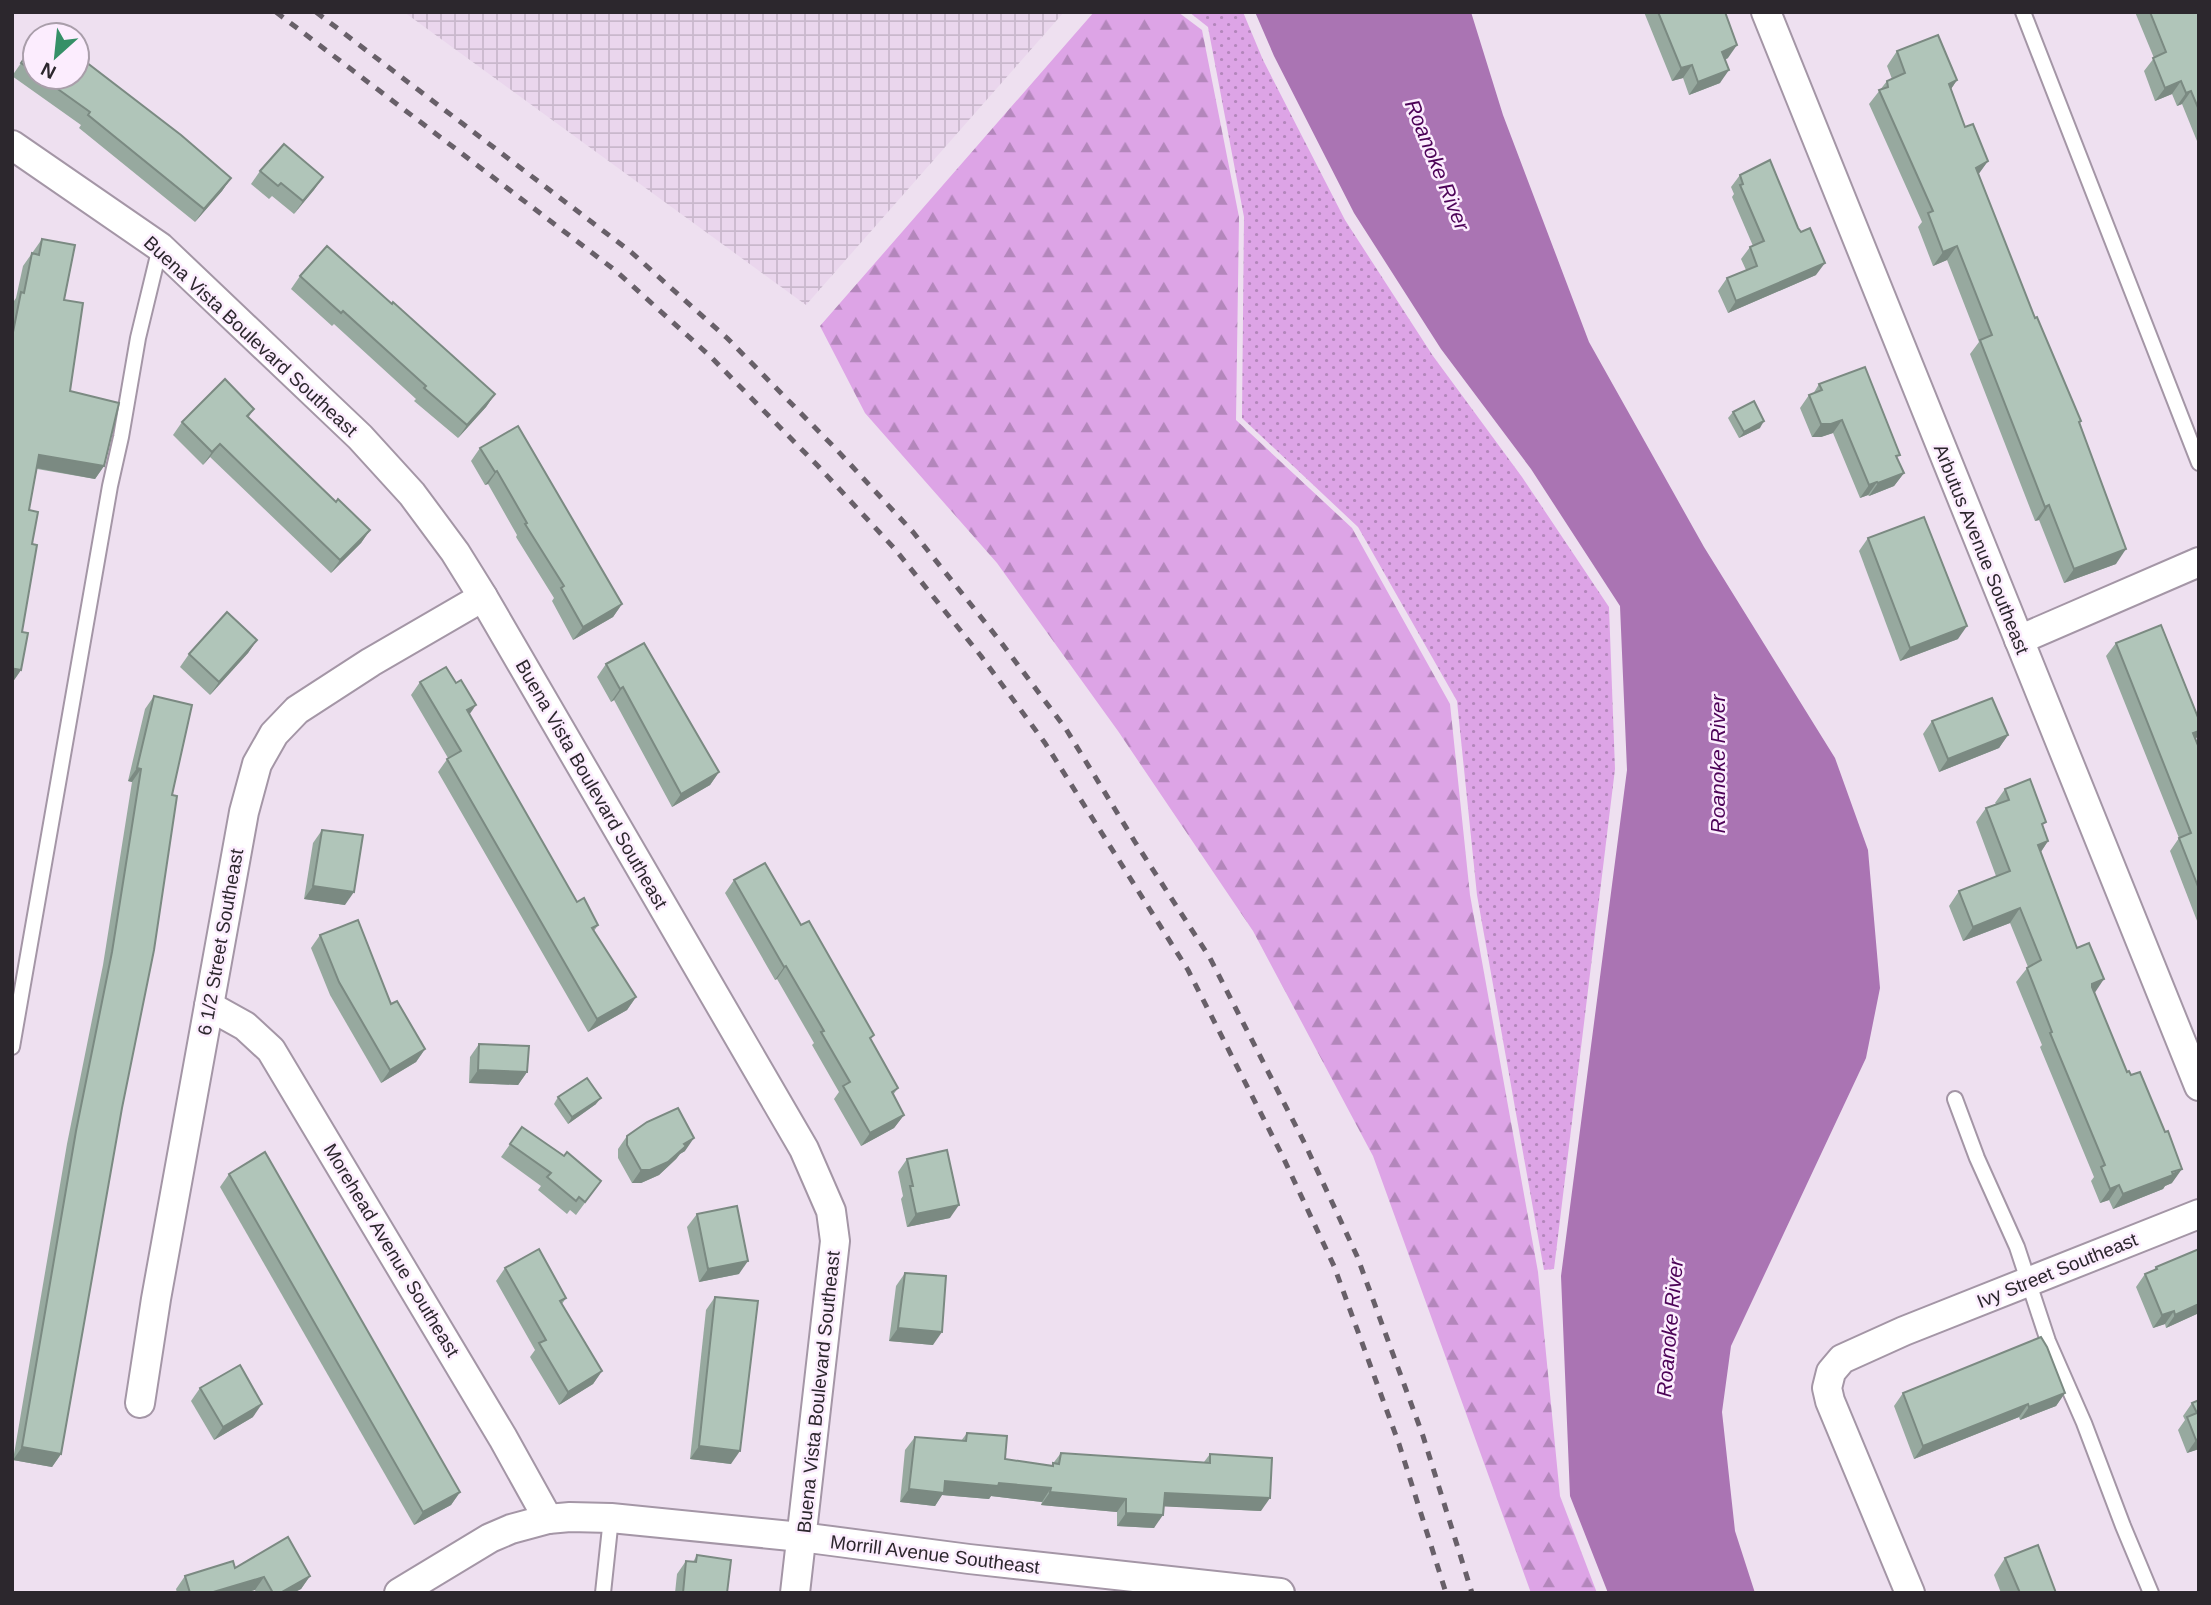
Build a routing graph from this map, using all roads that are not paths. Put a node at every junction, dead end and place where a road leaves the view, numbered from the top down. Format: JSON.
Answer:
{"nodes":[{"id":1,"x":1766,"y":12,"type":"edge"},
{"id":2,"x":2022,"y":12,"type":"edge"},
{"id":3,"x":12,"y":145,"type":"edge"},
{"id":4,"x":160,"y":247,"type":"junction"},
{"id":5,"x":2199,"y":463,"type":"edge"},
{"id":6,"x":2199,"y":562,"type":"edge"},
{"id":7,"x":483,"y":597,"type":"junction"},
{"id":8,"x":2019,"y":639,"type":"junction"},
{"id":9,"x":209,"y":1006,"type":"junction"},
{"id":10,"x":12,"y":1047,"type":"edge"},
{"id":11,"x":2199,"y":1086,"type":"edge"},
{"id":12,"x":1955,"y":1100,"type":"dead end"},
{"id":13,"x":2199,"y":1214,"type":"edge"},
{"id":14,"x":2028,"y":1281,"type":"junction"},
{"id":15,"x":140,"y":1403,"type":"dead end"},
{"id":16,"x":611,"y":1518,"type":"junction"},
{"id":17,"x":548,"y":1519,"type":"junction"},
{"id":18,"x":802,"y":1537,"type":"junction"},
{"id":19,"x":399,"y":1593,"type":"edge"},
{"id":20,"x":603,"y":1593,"type":"edge"},
{"id":21,"x":795,"y":1593,"type":"edge"},
{"id":22,"x":1280,"y":1593,"type":"edge"},
{"id":23,"x":1910,"y":1593,"type":"edge"},
{"id":24,"x":2151,"y":1593,"type":"edge"}],
"edges":[{"from":1,"to":8,"type":"street","name":"Arbutus Avenue Southeast"},
{"from":2,"to":5,"type":"lane"},
{"from":3,"to":4,"type":"street","name":"Buena Vista Boulevard Southeast"},
{"from":4,"to":7,"type":"street","name":"Buena Vista Boulevard Southeast"},
{"from":4,"to":10,"type":"lane"},
{"from":6,"to":8,"type":"street"},
{"from":7,"to":9,"type":"street","name":"6 1/2 Street Southeast"},
{"from":7,"to":18,"type":"street","name":"Buena Vista Boulevard Southeast"},
{"from":8,"to":11,"type":"street","name":"Arbutus Avenue Southeast"},
{"from":9,"to":15,"type":"street","name":"6 1/2 Street Southeast"},
{"from":9,"to":17,"type":"street","name":"Morehead Avenue Southeast"},
{"from":12,"to":14,"type":"lane"},
{"from":13,"to":14,"type":"street","name":"Ivy Street Southeast"},
{"from":14,"to":23,"type":"street","name":"Ivy Street Southeast"},
{"from":14,"to":24,"type":"lane"},
{"from":16,"to":17,"type":"street","name":"Morrill Avenue Southeast"},
{"from":16,"to":18,"type":"street","name":"Morrill Avenue Southeast"},
{"from":16,"to":20,"type":"lane"},
{"from":17,"to":19,"type":"street","name":"Morrill Avenue Southeast"},
{"from":18,"to":21,"type":"street","name":"Buena Vista Boulevard Southeast"},
{"from":18,"to":22,"type":"street","name":"Morrill Avenue Southeast"}]}
